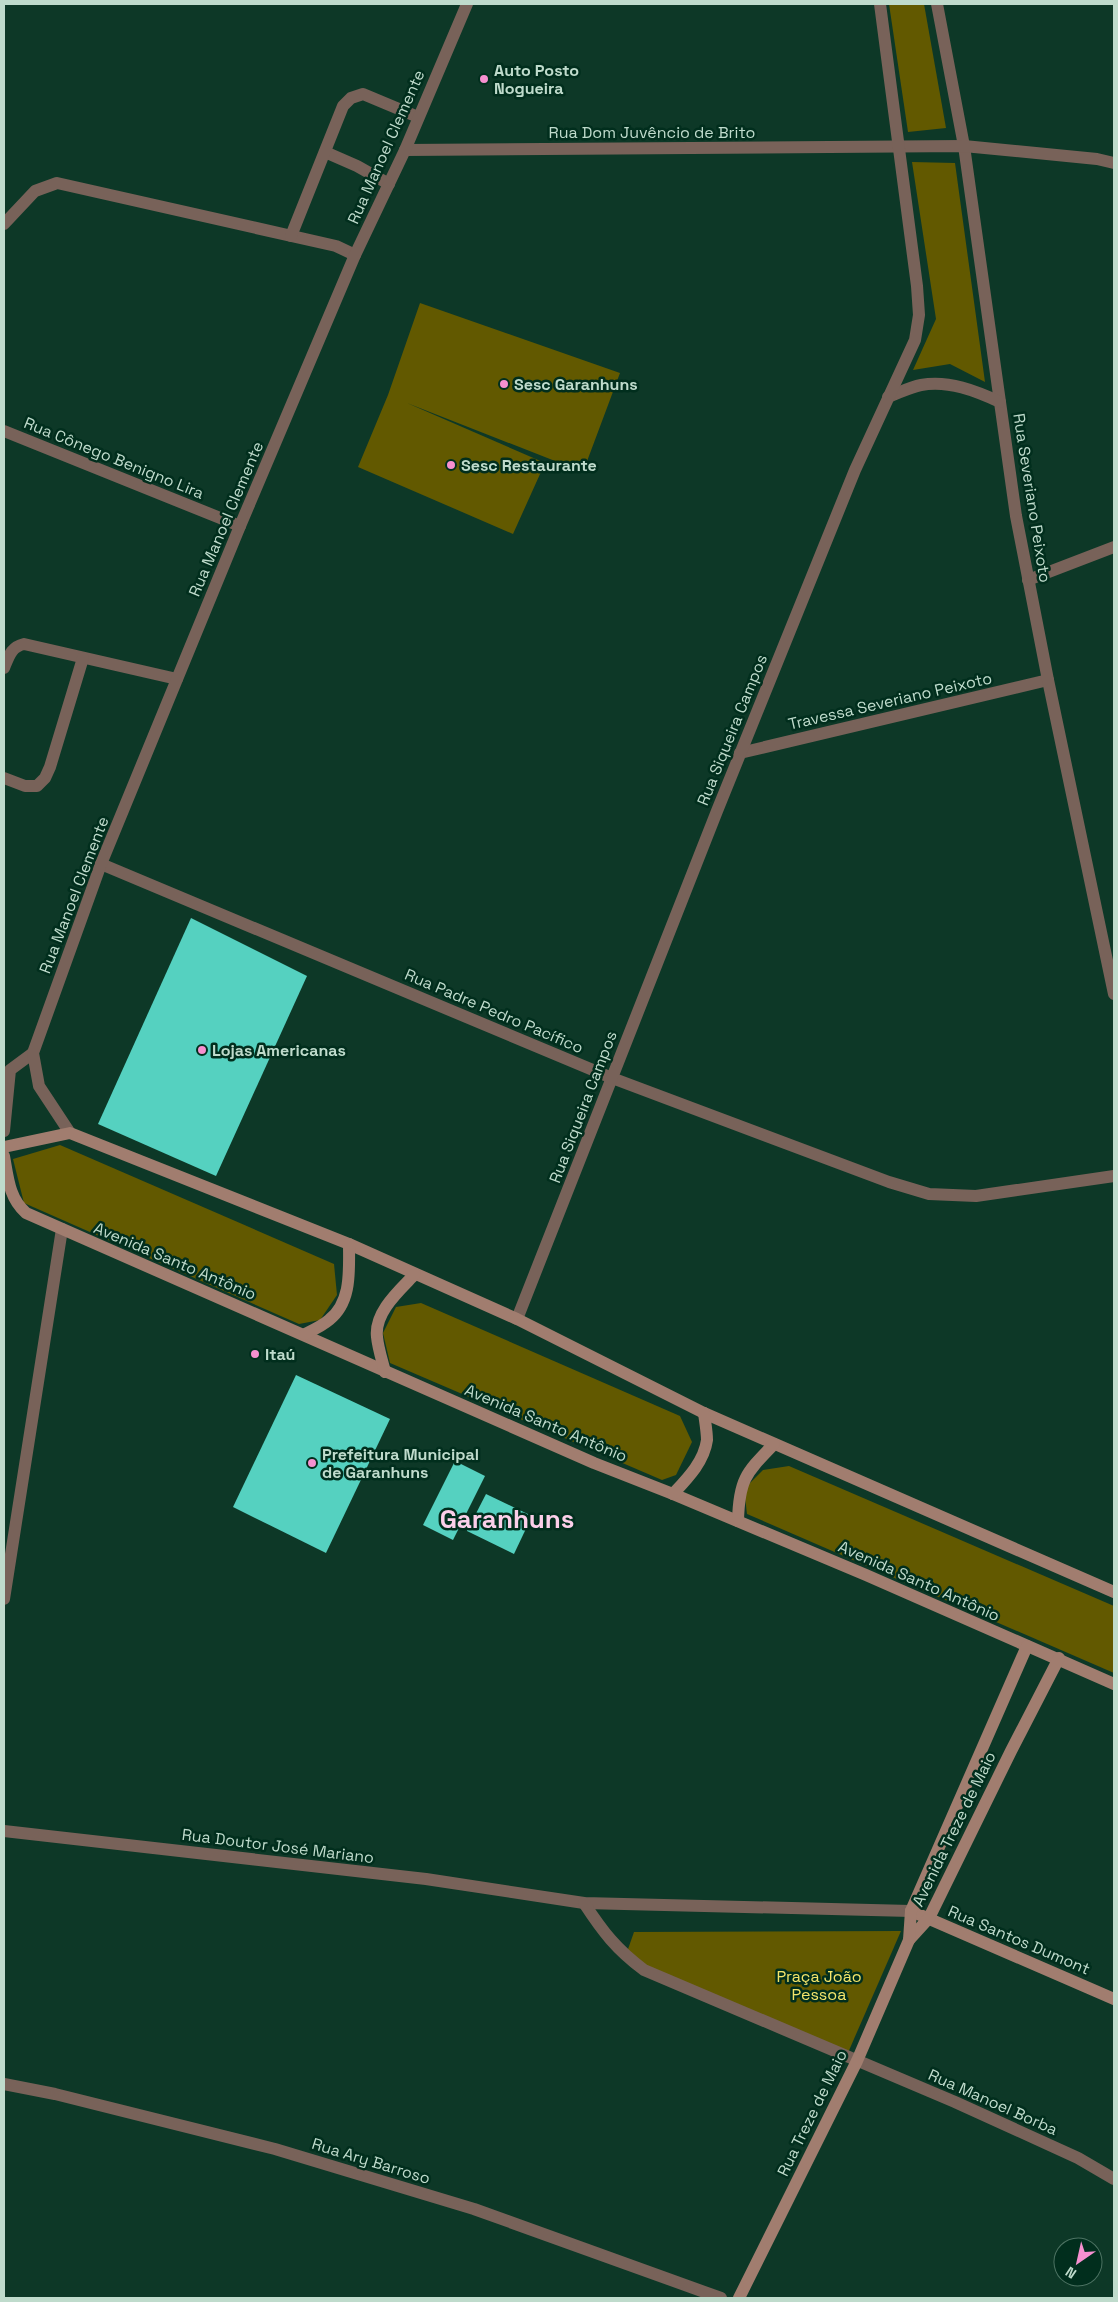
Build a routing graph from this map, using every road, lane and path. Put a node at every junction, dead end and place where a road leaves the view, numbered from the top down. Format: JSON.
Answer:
{"nodes":[{"id":1,"x":466,"y":4,"type":"edge"},
{"id":2,"x":880,"y":4,"type":"edge"},
{"id":3,"x":937,"y":4,"type":"edge"},
{"id":4,"x":418,"y":117,"type":"junction"},
{"id":5,"x":898,"y":146,"type":"junction"},
{"id":6,"x":964,"y":146,"type":"junction"},
{"id":7,"x":405,"y":150,"type":"junction"},
{"id":8,"x":324,"y":152,"type":"junction"},
{"id":9,"x":1114,"y":163,"type":"edge"},
{"id":10,"x":389,"y":184,"type":"junction"},
{"id":11,"x":4,"y":224,"type":"edge"},
{"id":12,"x":291,"y":236,"type":"junction"},
{"id":13,"x":355,"y":255,"type":"junction"},
{"id":14,"x":888,"y":397,"type":"junction"},
{"id":15,"x":1000,"y":402,"type":"junction"},
{"id":16,"x":4,"y":431,"type":"edge"},
{"id":17,"x":240,"y":526,"type":"junction"},
{"id":18,"x":1114,"y":547,"type":"edge"},
{"id":19,"x":1028,"y":580,"type":"junction"},
{"id":20,"x":83,"y":658,"type":"junction"},
{"id":21,"x":4,"y":668,"type":"edge"},
{"id":22,"x":177,"y":679,"type":"junction"},
{"id":23,"x":1048,"y":680,"type":"junction"},
{"id":24,"x":740,"y":753,"type":"junction"},
{"id":25,"x":4,"y":778,"type":"edge"},
{"id":26,"x":102,"y":864,"type":"junction"},
{"id":27,"x":1114,"y":994,"type":"edge"},
{"id":28,"x":33,"y":1054,"type":"junction"},
{"id":29,"x":6,"y":1071,"type":"edge"},
{"id":30,"x":612,"y":1078,"type":"junction"},
{"id":31,"x":4,"y":1131,"type":"edge"},
{"id":32,"x":70,"y":1134,"type":"junction"},
{"id":33,"x":4,"y":1147,"type":"edge"},
{"id":34,"x":4,"y":1156,"type":"edge"},
{"id":35,"x":1114,"y":1176,"type":"edge"},
{"id":36,"x":62,"y":1229,"type":"junction"},
{"id":37,"x":349,"y":1244,"type":"junction"},
{"id":38,"x":415,"y":1274,"type":"junction"},
{"id":39,"x":517,"y":1319,"type":"junction"},
{"id":40,"x":305,"y":1334,"type":"junction"},
{"id":41,"x":385,"y":1372,"type":"junction"},
{"id":42,"x":704,"y":1413,"type":"junction"},
{"id":43,"x":774,"y":1444,"type":"junction"},
{"id":44,"x":673,"y":1494,"type":"junction"},
{"id":45,"x":738,"y":1521,"type":"junction"},
{"id":46,"x":1114,"y":1592,"type":"edge"},
{"id":47,"x":4,"y":1599,"type":"edge"},
{"id":48,"x":1027,"y":1646,"type":"junction"},
{"id":49,"x":1059,"y":1658,"type":"junction"},
{"id":50,"x":1114,"y":1684,"type":"edge"},
{"id":51,"x":4,"y":1831,"type":"edge"},
{"id":52,"x":584,"y":1903,"type":"junction"},
{"id":53,"x":911,"y":1910,"type":"junction"},
{"id":54,"x":929,"y":1918,"type":"junction"},
{"id":55,"x":908,"y":1940,"type":"junction"},
{"id":56,"x":1114,"y":1998,"type":"edge"},
{"id":57,"x":857,"y":2061,"type":"junction"},
{"id":58,"x":4,"y":2084,"type":"edge"},
{"id":59,"x":1114,"y":2179,"type":"edge"},
{"id":60,"x":721,"y":2298,"type":"edge"},
{"id":61,"x":740,"y":2298,"type":"edge"}],
"edges":[{"from":1,"to":4,"type":"street","name":"Rua Manoel Clemente"},
{"from":2,"to":5,"type":"street"},
{"from":3,"to":6,"type":"street","name":"Rua Severiano Peixoto"},
{"from":4,"to":7,"type":"street","name":"Rua Manoel Clemente"},
{"from":4,"to":8,"type":"street"},
{"from":5,"to":6,"type":"street","name":"Rua Dom Juvêncio de Brito"},
{"from":5,"to":7,"type":"street","name":"Rua Dom Juvêncio de Brito"},
{"from":5,"to":14,"type":"street","name":"Rua Siqueira Campos"},
{"from":6,"to":9,"type":"street","name":"Rua Dom Juvêncio de Brito"},
{"from":6,"to":15,"type":"street","name":"Rua Severiano Peixoto"},
{"from":7,"to":10,"type":"street","name":"Rua Manoel Clemente"},
{"from":8,"to":10,"type":"street"},
{"from":8,"to":12,"type":"street"},
{"from":10,"to":13,"type":"street","name":"Rua Manoel Clemente"},
{"from":11,"to":12,"type":"street"},
{"from":12,"to":13,"type":"street"},
{"from":13,"to":17,"type":"street","name":"Rua Manoel Clemente"},
{"from":14,"to":15,"type":"street"},
{"from":14,"to":24,"type":"street","name":"Rua Siqueira Campos"},
{"from":15,"to":19,"type":"street","name":"Rua Severiano Peixoto"},
{"from":16,"to":17,"type":"street","name":"Rua Cônego Benigno Lira"},
{"from":17,"to":22,"type":"street","name":"Rua Manoel Clemente"},
{"from":18,"to":19,"type":"street"},
{"from":19,"to":23,"type":"street","name":"Rua Severiano Peixoto"},
{"from":20,"to":21,"type":"street"},
{"from":20,"to":22,"type":"street"},
{"from":20,"to":25,"type":"street"},
{"from":22,"to":26,"type":"street","name":"Rua Manoel Clemente"},
{"from":23,"to":24,"type":"street","name":"Travessa Severiano Peixoto"},
{"from":23,"to":27,"type":"street","name":"Rua Severiano Peixoto"},
{"from":24,"to":30,"type":"street","name":"Rua Siqueira Campos"},
{"from":26,"to":28,"type":"street","name":"Rua Manoel Clemente"},
{"from":26,"to":30,"type":"street","name":"Rua Padre Pedro Pacífico"},
{"from":28,"to":29,"type":"street"},
{"from":28,"to":32,"type":"street"},
{"from":29,"to":31,"type":"street"},
{"from":30,"to":35,"type":"street","name":"Rua Padre Pedro Pacífico"},
{"from":30,"to":39,"type":"street","name":"Rua Siqueira Campos"},
{"from":32,"to":33,"type":"main road"},
{"from":32,"to":37,"type":"main road"},
{"from":34,"to":36,"type":"main road","name":"Avenida Santo Antônio"},
{"from":36,"to":40,"type":"main road","name":"Avenida Santo Antônio"},
{"from":36,"to":47,"type":"street"},
{"from":37,"to":38,"type":"main road"},
{"from":37,"to":40,"type":"main road"},
{"from":38,"to":39,"type":"main road"},
{"from":38,"to":41,"type":"main road"},
{"from":39,"to":42,"type":"main road"},
{"from":40,"to":41,"type":"main road","name":"Avenida Santo Antônio"},
{"from":41,"to":44,"type":"main road","name":"Avenida Santo Antônio"},
{"from":42,"to":43,"type":"main road"},
{"from":42,"to":44,"type":"main road"},
{"from":43,"to":45,"type":"main road"},
{"from":43,"to":46,"type":"main road"},
{"from":44,"to":45,"type":"main road","name":"Avenida Santo Antônio"},
{"from":45,"to":48,"type":"main road","name":"Avenida Santo Antônio"},
{"from":48,"to":49,"type":"main road","name":"Avenida Santo Antônio"},
{"from":48,"to":53,"type":"main road","name":"Avenida Treze de Maio"},
{"from":49,"to":50,"type":"main road","name":"Avenida Santo Antônio"},
{"from":49,"to":54,"type":"main road","name":"Avenida Treze de Maio"},
{"from":51,"to":52,"type":"street","name":"Rua Doutor José Mariano"},
{"from":52,"to":53,"type":"street","name":"Rua Doutor José Mariano"},
{"from":52,"to":57,"type":"street","name":"Rua Manoel Borba"},
{"from":53,"to":54,"type":"main road","name":"Rua Santos Dumont"},
{"from":53,"to":55,"type":"main road","name":"Avenida Treze de Maio"},
{"from":54,"to":55,"type":"main road","name":"Avenida Treze de Maio"},
{"from":54,"to":56,"type":"main road","name":"Rua Santos Dumont"},
{"from":55,"to":57,"type":"main road","name":"Rua Treze de Maio"},
{"from":57,"to":59,"type":"street","name":"Rua Manoel Borba"},
{"from":57,"to":61,"type":"main road","name":"Rua Treze de Maio"},
{"from":58,"to":60,"type":"street","name":"Rua Ary Barroso"}]}
